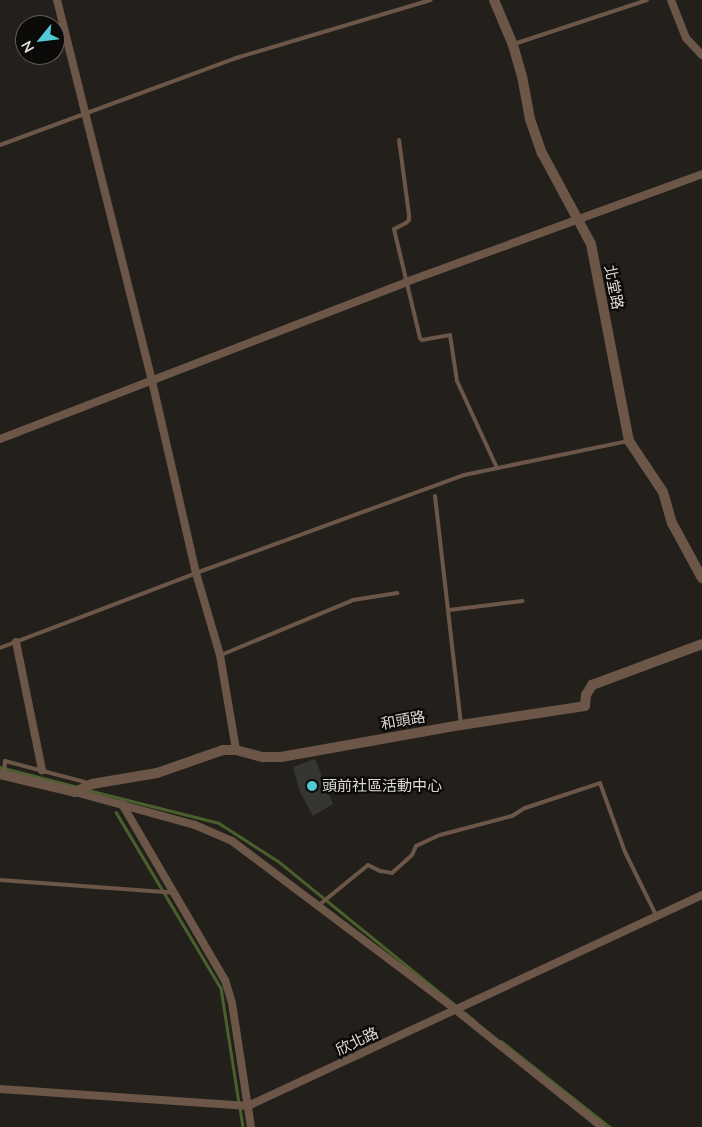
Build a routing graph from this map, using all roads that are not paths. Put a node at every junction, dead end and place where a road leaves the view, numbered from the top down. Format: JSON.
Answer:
{"nodes":[{"id":1,"x":57,"y":0,"type":"edge"},
{"id":2,"x":431,"y":0,"type":"edge"},
{"id":3,"x":494,"y":0,"type":"edge"},
{"id":4,"x":647,"y":0,"type":"edge"},
{"id":5,"x":672,"y":0,"type":"edge"},
{"id":6,"x":513,"y":45,"type":"junction"},
{"id":7,"x":702,"y":54,"type":"edge"},
{"id":8,"x":84,"y":114,"type":"junction"},
{"id":9,"x":399,"y":140,"type":"dead end"},
{"id":10,"x":0,"y":145,"type":"edge"},
{"id":11,"x":702,"y":174,"type":"edge"},
{"id":12,"x":578,"y":221,"type":"junction"},
{"id":13,"x":406,"y":282,"type":"junction"},
{"id":14,"x":152,"y":381,"type":"junction"},
{"id":15,"x":0,"y":439,"type":"edge"},
{"id":16,"x":629,"y":441,"type":"junction"},
{"id":17,"x":497,"y":468,"type":"junction"},
{"id":18,"x":435,"y":496,"type":"dead end"},
{"id":19,"x":196,"y":573,"type":"junction"},
{"id":20,"x":702,"y":578,"type":"edge"},
{"id":21,"x":397,"y":592,"type":"dead end"},
{"id":22,"x":522,"y":601,"type":"dead end"},
{"id":23,"x":449,"y":610,"type":"junction"},
{"id":24,"x":16,"y":642,"type":"junction"},
{"id":25,"x":702,"y":644,"type":"edge"},
{"id":26,"x":0,"y":648,"type":"edge"},
{"id":27,"x":220,"y":655,"type":"junction"},
{"id":28,"x":461,"y":725,"type":"junction"},
{"id":29,"x":236,"y":750,"type":"junction"},
{"id":30,"x":42,"y":770,"type":"junction"},
{"id":31,"x":2,"y":774,"type":"edge"},
{"id":32,"x":92,"y":784,"type":"junction"},
{"id":33,"x":76,"y":792,"type":"junction"},
{"id":34,"x":122,"y":804,"type":"junction"},
{"id":35,"x":0,"y":880,"type":"edge"},
{"id":36,"x":175,"y":893,"type":"junction"},
{"id":37,"x":702,"y":894,"type":"edge"},
{"id":38,"x":317,"y":907,"type":"junction"},
{"id":39,"x":656,"y":915,"type":"junction"},
{"id":40,"x":456,"y":1010,"type":"junction"},
{"id":41,"x":0,"y":1089,"type":"edge"},
{"id":42,"x":248,"y":1106,"type":"junction"},
{"id":43,"x":251,"y":1127,"type":"edge"},
{"id":44,"x":602,"y":1127,"type":"edge"}],
"edges":[{"from":1,"to":8,"type":"street"},
{"from":2,"to":8,"type":"lane"},
{"from":3,"to":6,"type":"street","name":"北堂路"},
{"from":4,"to":6,"type":"lane"},
{"from":5,"to":7,"type":"street"},
{"from":6,"to":12,"type":"street","name":"北堂路"},
{"from":8,"to":10,"type":"lane"},
{"from":8,"to":14,"type":"street"},
{"from":9,"to":13,"type":"lane"},
{"from":11,"to":12,"type":"street"},
{"from":12,"to":13,"type":"street"},
{"from":12,"to":16,"type":"street","name":"北堂路"},
{"from":13,"to":14,"type":"street"},
{"from":13,"to":17,"type":"lane"},
{"from":14,"to":15,"type":"street"},
{"from":14,"to":19,"type":"street"},
{"from":16,"to":17,"type":"lane"},
{"from":16,"to":20,"type":"street","name":"北堂路"},
{"from":17,"to":19,"type":"lane"},
{"from":18,"to":23,"type":"lane"},
{"from":19,"to":24,"type":"lane"},
{"from":19,"to":27,"type":"street"},
{"from":21,"to":27,"type":"lane"},
{"from":22,"to":23,"type":"lane"},
{"from":23,"to":28,"type":"lane"},
{"from":24,"to":26,"type":"lane"},
{"from":24,"to":30,"type":"street"},
{"from":25,"to":28,"type":"street","name":"和頭路"},
{"from":27,"to":29,"type":"street"},
{"from":28,"to":29,"type":"street","name":"和頭路"},
{"from":29,"to":32,"type":"street","name":"和頭路"},
{"from":30,"to":31,"type":"lane","name":"和頭路"},
{"from":30,"to":32,"type":"lane","name":"和頭路"},
{"from":31,"to":33,"type":"street","name":"和頭路"},
{"from":32,"to":33,"type":"street","name":"和頭路"},
{"from":33,"to":34,"type":"street"},
{"from":34,"to":36,"type":"street"},
{"from":34,"to":38,"type":"street"},
{"from":35,"to":36,"type":"lane"},
{"from":36,"to":42,"type":"street"},
{"from":37,"to":39,"type":"street","name":"欣北路"},
{"from":38,"to":39,"type":"lane"},
{"from":38,"to":40,"type":"street"},
{"from":39,"to":40,"type":"street","name":"欣北路"},
{"from":40,"to":42,"type":"street","name":"欣北路"},
{"from":40,"to":44,"type":"street"},
{"from":41,"to":42,"type":"street","name":"欣北路"},
{"from":42,"to":43,"type":"street"}]}
